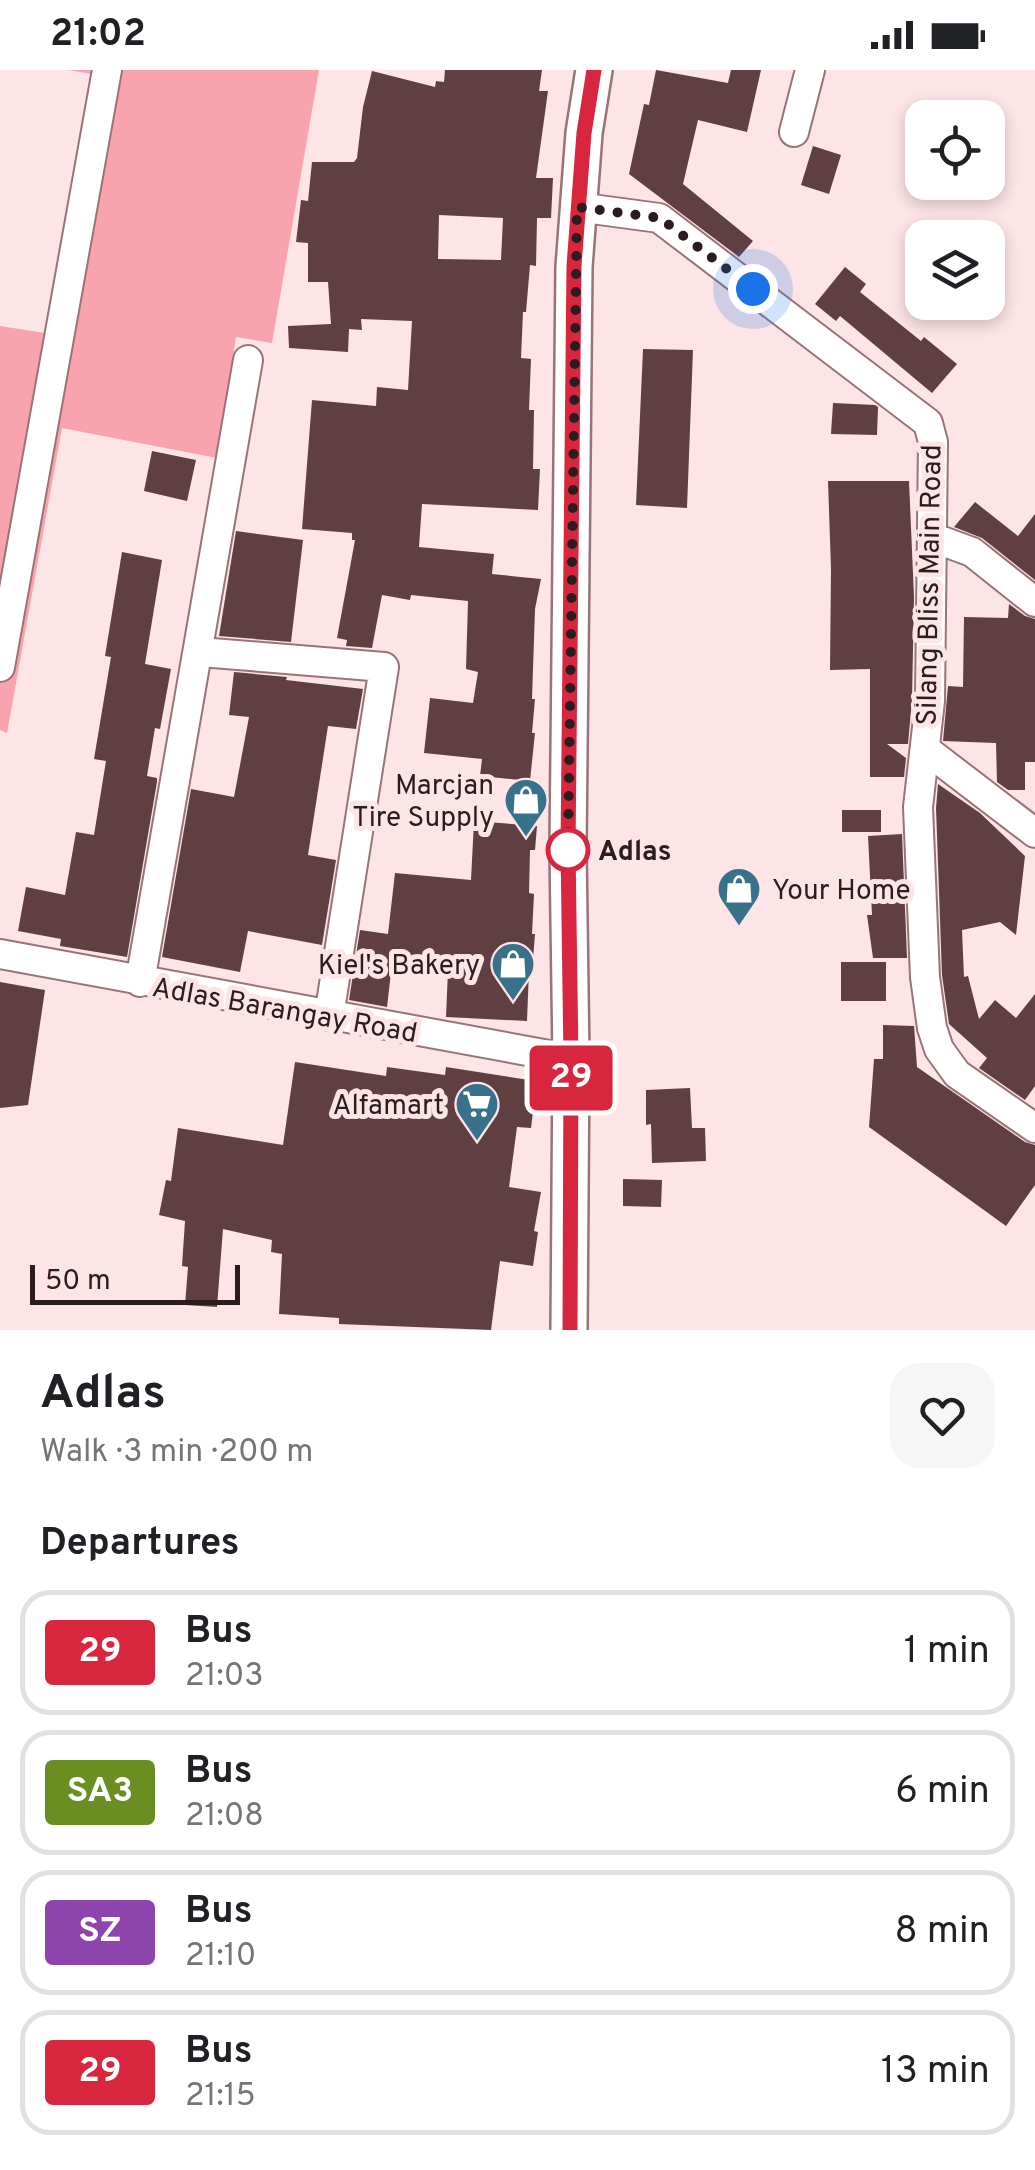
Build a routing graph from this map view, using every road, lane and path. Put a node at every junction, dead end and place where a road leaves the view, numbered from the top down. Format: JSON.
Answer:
{"nodes":[{"id":1,"x":108,"y":70,"type":"edge"},
{"id":2,"x":594,"y":70,"type":"edge"},
{"id":3,"x":810,"y":70,"type":"edge"},
{"id":4,"x":794,"y":132,"type":"dead end"},
{"id":5,"x":577,"y":207,"type":"junction"},
{"id":6,"x":248,"y":360,"type":"dead end"},
{"id":7,"x":934,"y":538,"type":"junction"},
{"id":8,"x":1035,"y":602,"type":"edge"},
{"id":9,"x":200,"y":652,"type":"junction"},
{"id":10,"x":0,"y":667,"type":"edge"},
{"id":11,"x":925,"y":749,"type":"junction"},
{"id":12,"x":1035,"y":833,"type":"edge"},
{"id":13,"x":0,"y":954,"type":"edge"},
{"id":14,"x":140,"y":982,"type":"junction"},
{"id":15,"x":329,"y":1016,"type":"junction"},
{"id":16,"x":571,"y":1059,"type":"junction"},
{"id":17,"x":1035,"y":1128,"type":"edge"},
{"id":18,"x":570,"y":1330,"type":"edge"}],
"edges":[{"from":1,"to":10,"type":"street"},
{"from":2,"to":5,"type":"main road"},
{"from":3,"to":4,"type":"street"},
{"from":5,"to":7,"type":"street","name":"Silang Bliss Main Road"},
{"from":5,"to":16,"type":"main road"},
{"from":6,"to":9,"type":"street"},
{"from":7,"to":8,"type":"street"},
{"from":7,"to":11,"type":"street","name":"Silang Bliss Main Road"},
{"from":9,"to":14,"type":"street"},
{"from":9,"to":15,"type":"street"},
{"from":11,"to":12,"type":"street"},
{"from":11,"to":17,"type":"street","name":"Silang Bliss Main Road"},
{"from":13,"to":14,"type":"street","name":"Adlas Barangay Road"},
{"from":14,"to":15,"type":"street","name":"Adlas Barangay Road"},
{"from":15,"to":16,"type":"street","name":"Adlas Barangay Road"},
{"from":16,"to":18,"type":"main road"}]}
